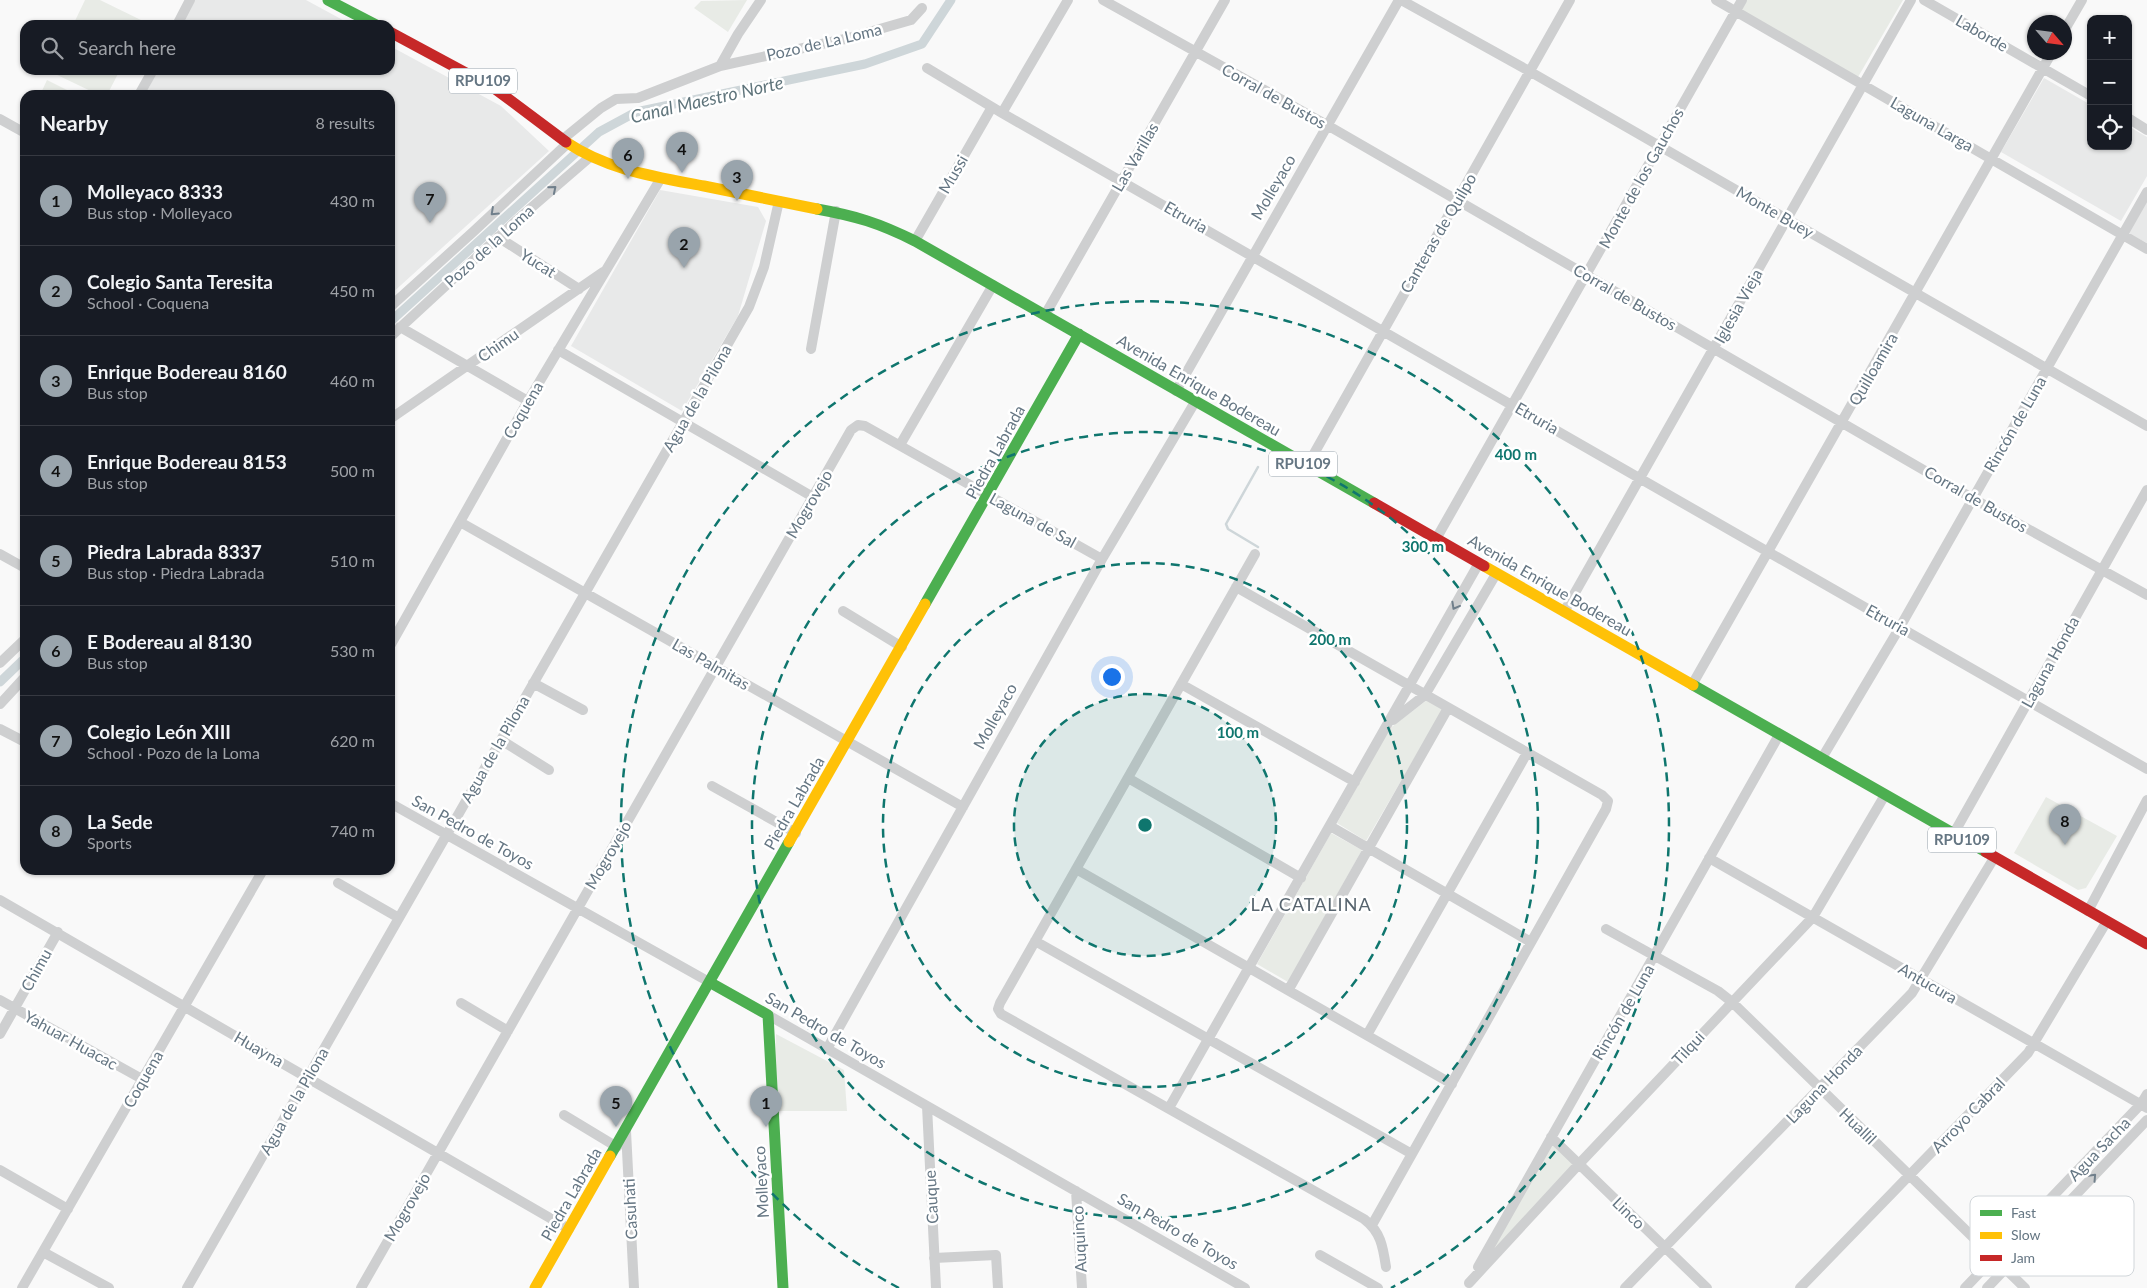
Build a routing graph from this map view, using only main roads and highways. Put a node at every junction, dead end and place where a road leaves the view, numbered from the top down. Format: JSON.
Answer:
{"nodes":[{"id":1,"x":328,"y":0,"type":"edge"},
{"id":2,"x":366,"y":20,"type":"edge"},
{"id":3,"x":395,"y":35,"type":"edge"},
{"id":4,"x":1079,"y":334,"type":"junction"},
{"id":5,"x":2147,"y":944,"type":"edge"},
{"id":6,"x":711,"y":983,"type":"junction"},
{"id":7,"x":768,"y":1015,"type":"joint"},
{"id":8,"x":536,"y":1288,"type":"edge"},
{"id":9,"x":783,"y":1288,"type":"edge"}],
"edges":[{"from":1,"to":2,"type":"main road"},
{"from":3,"to":4,"type":"main road","name":"Avenida Enrique Bodereau","number":"RPU109"},
{"from":4,"to":5,"type":"main road","name":"Avenida Enrique Bodereau","number":"RPU109"},
{"from":4,"to":6,"type":"main road","name":"Piedra Labrada"},
{"from":6,"to":7,"type":"main road","name":"San Pedro de Toyos"},
{"from":6,"to":8,"type":"main road","name":"Piedra Labrada"},
{"from":7,"to":9,"type":"main road","name":"Molleyaco"}]}
